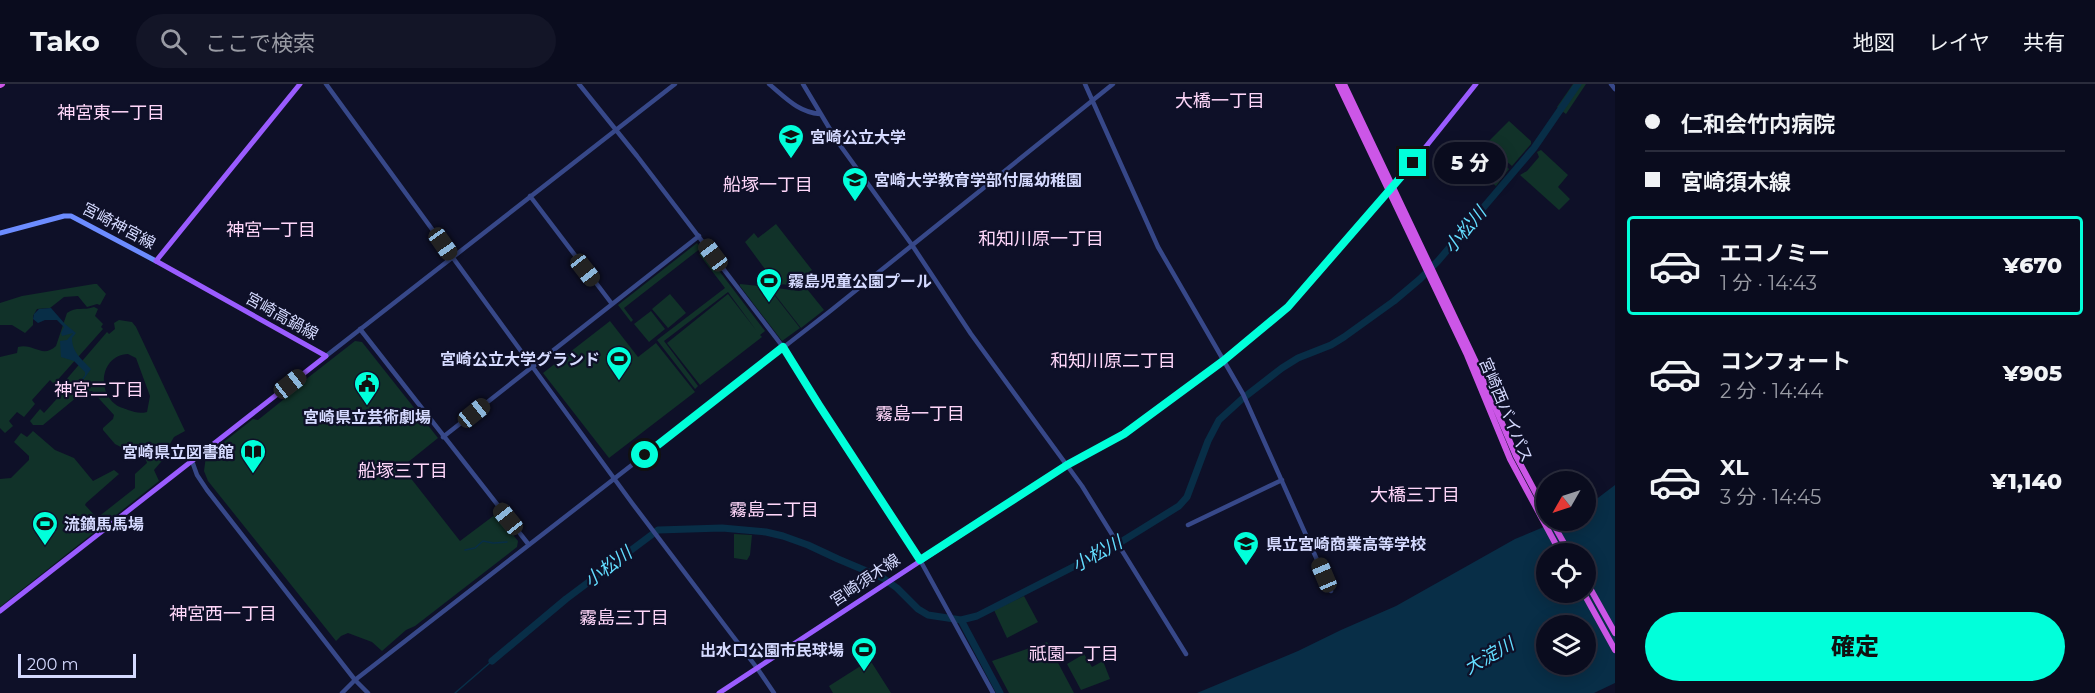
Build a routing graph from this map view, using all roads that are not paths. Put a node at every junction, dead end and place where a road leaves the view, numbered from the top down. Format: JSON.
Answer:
{"nodes":[{"id":1,"x":300,"y":84,"type":"edge"},
{"id":2,"x":326,"y":84,"type":"edge"},
{"id":3,"x":579,"y":84,"type":"edge"},
{"id":4,"x":675,"y":84,"type":"edge"},
{"id":5,"x":769,"y":84,"type":"edge"},
{"id":6,"x":803,"y":84,"type":"edge"},
{"id":7,"x":1085,"y":84,"type":"edge"},
{"id":8,"x":1113,"y":84,"type":"edge"},
{"id":9,"x":1338,"y":84,"type":"edge"},
{"id":10,"x":1344,"y":84,"type":"edge"},
{"id":11,"x":1476,"y":84,"type":"edge"},
{"id":12,"x":1611,"y":84,"type":"edge"},
{"id":13,"x":1615,"y":89,"type":"edge"},
{"id":14,"x":1092,"y":100,"type":"junction"},
{"id":15,"x":820,"y":114,"type":"junction"},
{"id":16,"x":616,"y":130,"type":"junction"},
{"id":17,"x":1391,"y":189,"type":"junction"},
{"id":18,"x":530,"y":196,"type":"junction"},
{"id":19,"x":0,"y":233,"type":"edge"},
{"id":20,"x":699,"y":236,"type":"junction"},
{"id":21,"x":912,"y":245,"type":"junction"},
{"id":22,"x":452,"y":257,"type":"junction"},
{"id":23,"x":156,"y":261,"type":"junction"},
{"id":24,"x":612,"y":304,"type":"junction"},
{"id":25,"x":360,"y":329,"type":"junction"},
{"id":26,"x":783,"y":347,"type":"junction"},
{"id":27,"x":326,"y":356,"type":"junction"},
{"id":28,"x":1223,"y":361,"type":"junction"},
{"id":29,"x":1473,"y":361,"type":"junction"},
{"id":30,"x":533,"y":367,"type":"junction"},
{"id":31,"x":443,"y":437,"type":"junction"},
{"id":32,"x":192,"y":461,"type":"junction"},
{"id":33,"x":1067,"y":465,"type":"junction"},
{"id":34,"x":614,"y":478,"type":"junction"},
{"id":35,"x":1282,"y":480,"type":"junction"},
{"id":36,"x":1536,"y":493,"type":"edge"},
{"id":37,"x":1188,"y":525,"type":"dead end"},
{"id":38,"x":1555,"y":543,"type":"edge"},
{"id":39,"x":529,"y":545,"type":"junction"},
{"id":40,"x":920,"y":560,"type":"junction"},
{"id":41,"x":1331,"y":591,"type":"dead end"},
{"id":42,"x":1596,"y":599,"type":"edge"},
{"id":43,"x":1589,"y":603,"type":"edge"},
{"id":44,"x":0,"y":611,"type":"edge"},
{"id":45,"x":1615,"y":633,"type":"edge"},
{"id":46,"x":1615,"y":650,"type":"edge"},
{"id":47,"x":1186,"y":654,"type":"dead end"},
{"id":48,"x":757,"y":668,"type":"junction"},
{"id":49,"x":355,"y":680,"type":"junction"},
{"id":50,"x":342,"y":693,"type":"edge"},
{"id":51,"x":368,"y":693,"type":"edge"},
{"id":52,"x":719,"y":693,"type":"edge"},
{"id":53,"x":774,"y":693,"type":"edge"},
{"id":54,"x":993,"y":693,"type":"edge"}],
"edges":[{"from":1,"to":23,"type":"main road"},
{"from":2,"to":22,"type":"street"},
{"from":3,"to":16,"type":"street"},
{"from":4,"to":16,"type":"street"},
{"from":5,"to":15,"type":"street"},
{"from":6,"to":15,"type":"street"},
{"from":7,"to":14,"type":"street"},
{"from":8,"to":14,"type":"street"},
{"from":9,"to":17,"type":"highway"},
{"from":10,"to":17,"type":"highway"},
{"from":11,"to":17,"type":"main road","name":"宮崎須木線"},
{"from":12,"to":13,"type":"street"},
{"from":14,"to":21,"type":"street"},
{"from":14,"to":28,"type":"street"},
{"from":15,"to":21,"type":"street"},
{"from":16,"to":18,"type":"street"},
{"from":16,"to":20,"type":"street"},
{"from":17,"to":28,"type":"main road","name":"宮崎須木線"},
{"from":17,"to":29,"type":"highway","name":"宮崎西バイパス"},
{"from":18,"to":22,"type":"street"},
{"from":18,"to":24,"type":"street"},
{"from":19,"to":23,"type":"main road","name":"宮崎神宮線"},
{"from":20,"to":24,"type":"street"},
{"from":20,"to":26,"type":"street"},
{"from":21,"to":26,"type":"street"},
{"from":21,"to":33,"type":"street"},
{"from":22,"to":25,"type":"street"},
{"from":22,"to":30,"type":"street"},
{"from":23,"to":27,"type":"main road","name":"宮崎高鍋線"},
{"from":24,"to":30,"type":"street"},
{"from":25,"to":27,"type":"street"},
{"from":25,"to":31,"type":"street"},
{"from":26,"to":34,"type":"street"},
{"from":26,"to":40,"type":"street"},
{"from":27,"to":32,"type":"main road","name":"宮崎高鍋線"},
{"from":28,"to":33,"type":"main road","name":"宮崎須木線"},
{"from":28,"to":35,"type":"street"},
{"from":29,"to":36,"type":"highway","name":"宮崎西バイパス"},
{"from":29,"to":38,"type":"highway","name":"宮崎西バイパス"},
{"from":30,"to":31,"type":"street"},
{"from":30,"to":34,"type":"street"},
{"from":31,"to":39,"type":"street"},
{"from":32,"to":44,"type":"main road","name":"宮崎高鍋線"},
{"from":32,"to":49,"type":"street"},
{"from":33,"to":40,"type":"main road","name":"宮崎須木線"},
{"from":33,"to":47,"type":"street"},
{"from":34,"to":39,"type":"street"},
{"from":34,"to":48,"type":"street"},
{"from":35,"to":37,"type":"street"},
{"from":35,"to":41,"type":"street"},
{"from":39,"to":49,"type":"street"},
{"from":40,"to":48,"type":"main road","name":"宮崎須木線"},
{"from":40,"to":54,"type":"street"},
{"from":42,"to":45,"type":"highway"},
{"from":43,"to":46,"type":"highway"},
{"from":48,"to":52,"type":"main road","name":"宮崎須木線"},
{"from":48,"to":53,"type":"street"},
{"from":49,"to":50,"type":"street"},
{"from":49,"to":51,"type":"street"}]}
